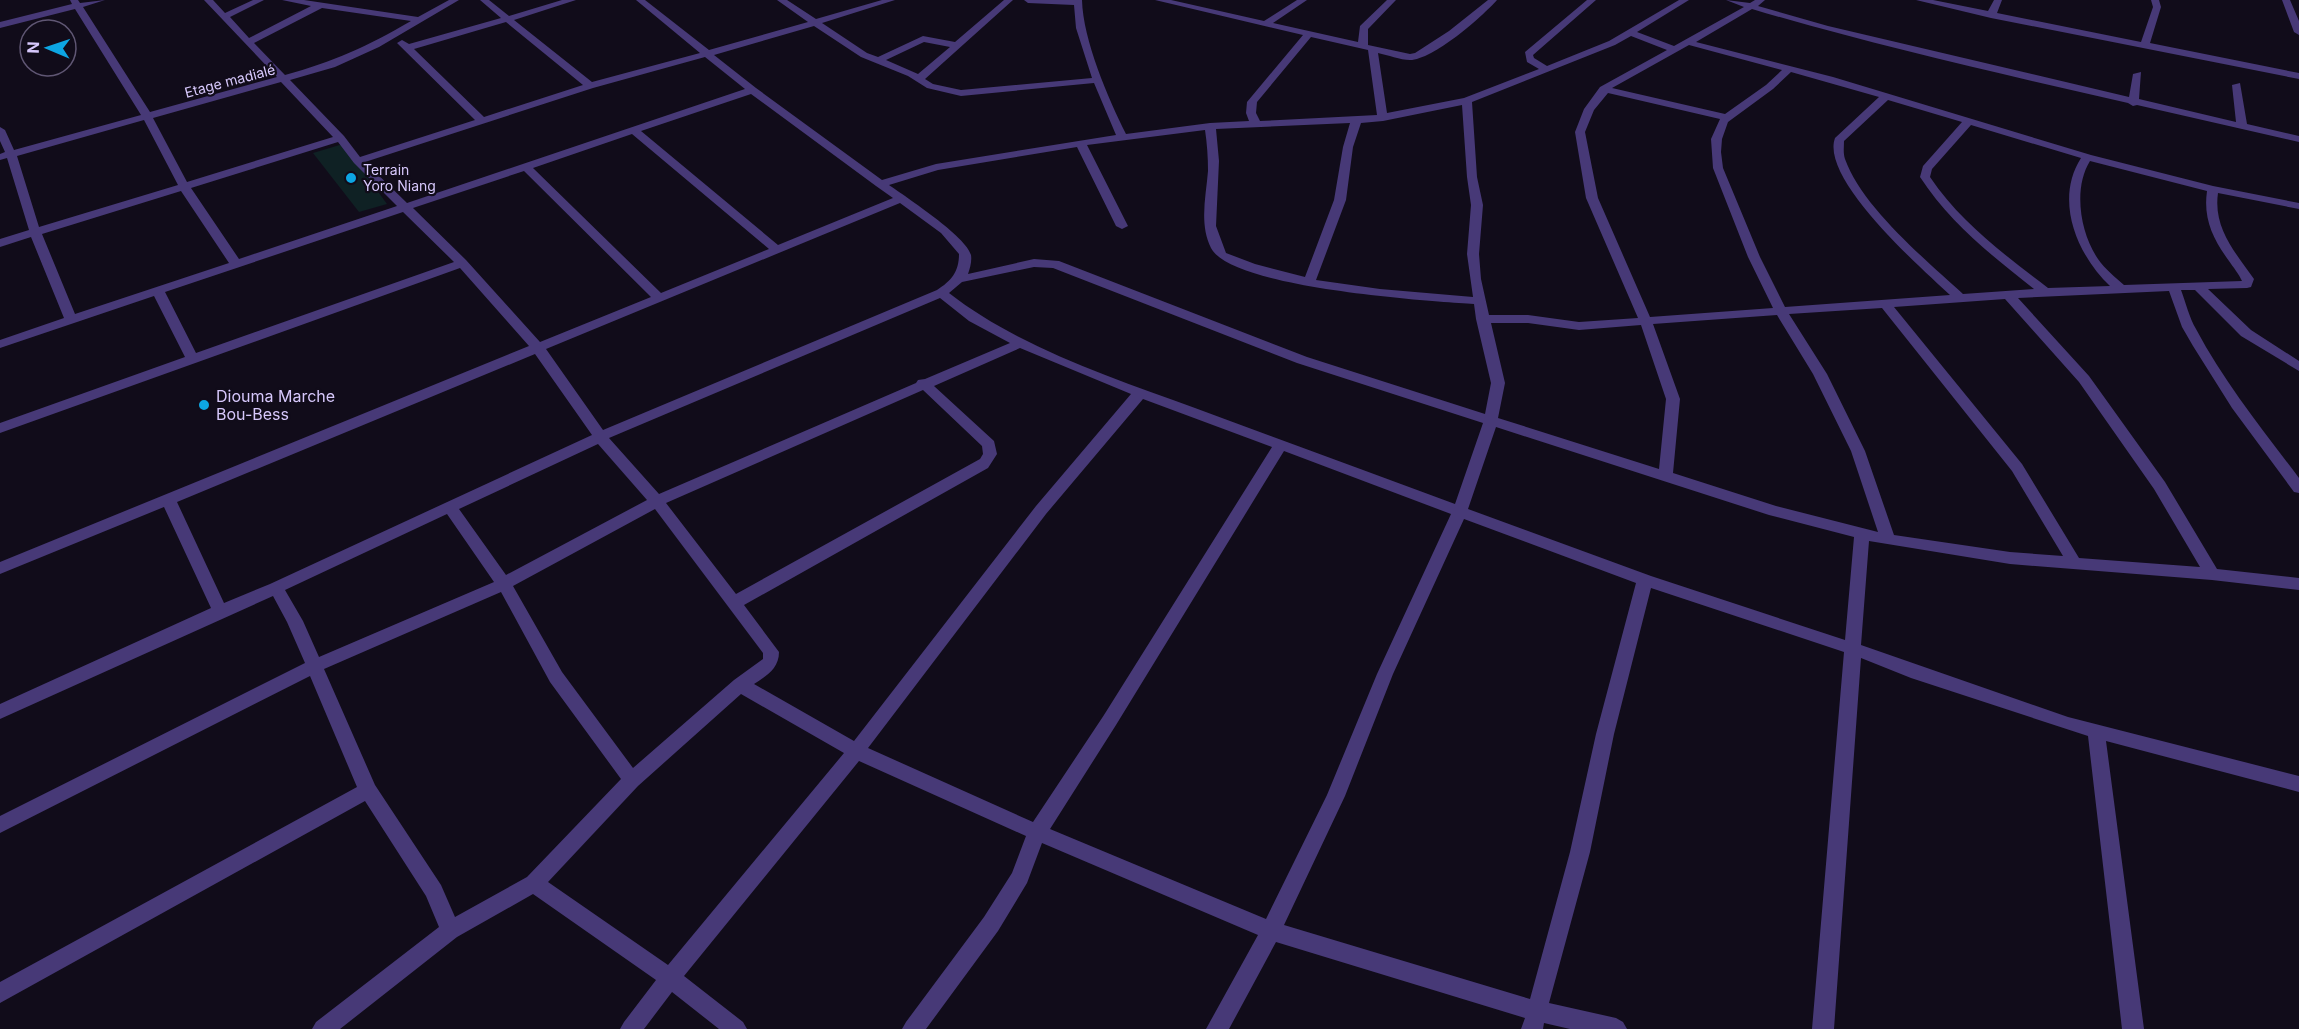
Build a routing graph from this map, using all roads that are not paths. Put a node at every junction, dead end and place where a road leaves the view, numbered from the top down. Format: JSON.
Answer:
{"nodes":[{"id":1,"x":101,"y":0,"type":"edge"},
{"id":2,"x":208,"y":0,"type":"edge"},
{"id":3,"x":260,"y":0,"type":"edge"},
{"id":4,"x":286,"y":0,"type":"edge"},
{"id":5,"x":455,"y":0,"type":"edge"},
{"id":6,"x":484,"y":0,"type":"edge"},
{"id":7,"x":572,"y":0,"type":"edge"},
{"id":8,"x":640,"y":0,"type":"edge"},
{"id":9,"x":780,"y":0,"type":"edge"},
{"id":10,"x":891,"y":0,"type":"edge"},
{"id":11,"x":1009,"y":0,"type":"edge"},
{"id":12,"x":1028,"y":0,"type":"edge"},
{"id":13,"x":1159,"y":0,"type":"edge"},
{"id":14,"x":1303,"y":0,"type":"edge"},
{"id":15,"x":1392,"y":0,"type":"edge"},
{"id":16,"x":1492,"y":0,"type":"edge"},
{"id":17,"x":1592,"y":0,"type":"edge"},
{"id":18,"x":1684,"y":0,"type":"edge"},
{"id":19,"x":1730,"y":0,"type":"edge"},
{"id":20,"x":1761,"y":0,"type":"edge"},
{"id":21,"x":1920,"y":0,"type":"edge"},
{"id":22,"x":1998,"y":0,"type":"edge"},
{"id":23,"x":2155,"y":0,"type":"edge"},
{"id":24,"x":2286,"y":0,"type":"edge"},
{"id":25,"x":1077,"y":1,"type":"edge"},
{"id":26,"x":1186,"y":2,"type":"edge"},
{"id":27,"x":76,"y":3,"type":"edge"},
{"id":28,"x":321,"y":5,"type":"junction"},
{"id":29,"x":1749,"y":6,"type":"junction"},
{"id":30,"x":1991,"y":15,"type":"junction"},
{"id":31,"x":223,"y":16,"type":"junction"},
{"id":32,"x":508,"y":19,"type":"junction"},
{"id":33,"x":420,"y":20,"type":"junction"},
{"id":34,"x":815,"y":24,"type":"junction"},
{"id":35,"x":1266,"y":24,"type":"junction"},
{"id":36,"x":0,"y":25,"type":"edge"},
{"id":37,"x":1632,"y":33,"type":"junction"},
{"id":38,"x":2299,"y":33,"type":"edge"},
{"id":39,"x":1308,"y":35,"type":"junction"},
{"id":40,"x":393,"y":36,"type":"junction"},
{"id":41,"x":248,"y":42,"type":"junction"},
{"id":42,"x":1686,"y":42,"type":"junction"},
{"id":43,"x":2145,"y":45,"type":"junction"},
{"id":44,"x":959,"y":46,"type":"junction"},
{"id":45,"x":407,"y":48,"type":"junction"},
{"id":46,"x":1368,"y":48,"type":"junction"},
{"id":47,"x":1674,"y":49,"type":"junction"},
{"id":48,"x":705,"y":53,"type":"junction"},
{"id":49,"x":878,"y":61,"type":"junction"},
{"id":50,"x":1546,"y":69,"type":"junction"},
{"id":51,"x":1787,"y":70,"type":"junction"},
{"id":52,"x":2138,"y":74,"type":"dead end"},
{"id":53,"x":2299,"y":76,"type":"edge"},
{"id":54,"x":285,"y":80,"type":"junction"},
{"id":55,"x":918,"y":80,"type":"junction"},
{"id":56,"x":1100,"y":80,"type":"junction"},
{"id":57,"x":2237,"y":85,"type":"dead end"},
{"id":58,"x":590,"y":86,"type":"junction"},
{"id":59,"x":1604,"y":89,"type":"junction"},
{"id":60,"x":752,"y":90,"type":"junction"},
{"id":61,"x":1886,"y":96,"type":"junction"},
{"id":62,"x":1467,"y":101,"type":"junction"},
{"id":63,"x":2133,"y":103,"type":"junction"},
{"id":64,"x":148,"y":117,"type":"junction"},
{"id":65,"x":1725,"y":117,"type":"junction"},
{"id":66,"x":1383,"y":118,"type":"junction"},
{"id":67,"x":1356,"y":120,"type":"junction"},
{"id":68,"x":482,"y":121,"type":"junction"},
{"id":69,"x":1969,"y":121,"type":"junction"},
{"id":70,"x":1255,"y":122,"type":"junction"},
{"id":71,"x":1210,"y":126,"type":"junction"},
{"id":72,"x":2242,"y":127,"type":"junction"},
{"id":73,"x":0,"y":129,"type":"edge"},
{"id":74,"x":634,"y":130,"type":"junction"},
{"id":75,"x":1122,"y":137,"type":"junction"},
{"id":76,"x":340,"y":138,"type":"junction"},
{"id":77,"x":2299,"y":139,"type":"edge"},
{"id":78,"x":1081,"y":143,"type":"junction"},
{"id":79,"x":5,"y":156,"type":"edge"},
{"id":80,"x":2087,"y":157,"type":"junction"},
{"id":81,"x":358,"y":161,"type":"junction"},
{"id":82,"x":525,"y":166,"type":"junction"},
{"id":83,"x":880,"y":184,"type":"junction"},
{"id":84,"x":184,"y":186,"type":"junction"},
{"id":85,"x":2213,"y":189,"type":"junction"},
{"id":86,"x":901,"y":199,"type":"junction"},
{"id":87,"x":2299,"y":206,"type":"edge"},
{"id":88,"x":405,"y":209,"type":"junction"},
{"id":89,"x":1122,"y":226,"type":"dead end"},
{"id":90,"x":35,"y":232,"type":"junction"},
{"id":91,"x":0,"y":243,"type":"edge"},
{"id":92,"x":777,"y":250,"type":"junction"},
{"id":93,"x":462,"y":263,"type":"junction"},
{"id":94,"x":236,"y":264,"type":"junction"},
{"id":95,"x":959,"y":279,"type":"junction"},
{"id":96,"x":1309,"y":282,"type":"junction"},
{"id":97,"x":2119,"y":287,"type":"junction"},
{"id":98,"x":2199,"y":287,"type":"junction"},
{"id":99,"x":2174,"y":288,"type":"junction"},
{"id":100,"x":158,"y":291,"type":"junction"},
{"id":101,"x":2045,"y":292,"type":"junction"},
{"id":102,"x":941,"y":293,"type":"junction"},
{"id":103,"x":2009,"y":295,"type":"junction"},
{"id":104,"x":1960,"y":298,"type":"junction"},
{"id":105,"x":662,"y":299,"type":"junction"},
{"id":106,"x":1479,"y":301,"type":"junction"},
{"id":107,"x":1885,"y":303,"type":"junction"},
{"id":108,"x":1781,"y":311,"type":"junction"},
{"id":109,"x":1482,"y":319,"type":"junction"},
{"id":110,"x":71,"y":320,"type":"junction"},
{"id":111,"x":1646,"y":322,"type":"junction"},
{"id":112,"x":1020,"y":343,"type":"junction"},
{"id":113,"x":0,"y":344,"type":"edge"},
{"id":114,"x":538,"y":348,"type":"junction"},
{"id":115,"x":192,"y":359,"type":"junction"},
{"id":116,"x":2299,"y":367,"type":"edge"},
{"id":117,"x":923,"y":383,"type":"junction"},
{"id":118,"x":1140,"y":393,"type":"junction"},
{"id":119,"x":1491,"y":421,"type":"junction"},
{"id":120,"x":0,"y":428,"type":"edge"},
{"id":121,"x":600,"y":437,"type":"junction"},
{"id":122,"x":1280,"y":446,"type":"junction"},
{"id":123,"x":1665,"y":476,"type":"junction"},
{"id":124,"x":2299,"y":488,"type":"edge"},
{"id":125,"x":168,"y":499,"type":"junction"},
{"id":126,"x":657,"y":501,"type":"junction"},
{"id":127,"x":449,"y":506,"type":"junction"},
{"id":128,"x":1460,"y":510,"type":"junction"},
{"id":129,"x":1862,"y":533,"type":"junction"},
{"id":130,"x":1888,"y":540,"type":"junction"},
{"id":131,"x":2075,"y":564,"type":"junction"},
{"id":132,"x":0,"y":568,"type":"edge"},
{"id":133,"x":2212,"y":574,"type":"junction"},
{"id":134,"x":1645,"y":580,"type":"junction"},
{"id":135,"x":504,"y":584,"type":"junction"},
{"id":136,"x":2299,"y":584,"type":"edge"},
{"id":137,"x":276,"y":588,"type":"junction"},
{"id":138,"x":734,"y":603,"type":"junction"},
{"id":139,"x":220,"y":611,"type":"junction"},
{"id":140,"x":1854,"y":649,"type":"junction"},
{"id":141,"x":313,"y":667,"type":"junction"},
{"id":142,"x":740,"y":685,"type":"junction"},
{"id":143,"x":0,"y":712,"type":"edge"},
{"id":144,"x":2096,"y":732,"type":"junction"},
{"id":145,"x":856,"y":751,"type":"junction"},
{"id":146,"x":632,"y":780,"type":"junction"},
{"id":147,"x":2299,"y":784,"type":"edge"},
{"id":148,"x":368,"y":790,"type":"junction"},
{"id":149,"x":0,"y":825,"type":"edge"},
{"id":150,"x":1037,"y":832,"type":"junction"},
{"id":151,"x":534,"y":883,"type":"junction"},
{"id":152,"x":450,"y":930,"type":"junction"},
{"id":153,"x":1271,"y":931,"type":"junction"},
{"id":154,"x":670,"y":978,"type":"junction"},
{"id":155,"x":0,"y":993,"type":"edge"},
{"id":156,"x":1534,"y":1020,"type":"edge"},
{"id":157,"x":323,"y":1029,"type":"edge"},
{"id":158,"x":631,"y":1029,"type":"edge"},
{"id":159,"x":736,"y":1029,"type":"edge"},
{"id":160,"x":913,"y":1029,"type":"edge"},
{"id":161,"x":1217,"y":1029,"type":"edge"},
{"id":162,"x":1616,"y":1029,"type":"edge"},
{"id":163,"x":1823,"y":1029,"type":"edge"},
{"id":164,"x":2133,"y":1029,"type":"edge"}],
"edges":[{"from":1,"to":27,"type":"street"},
{"from":2,"to":31,"type":"street"},
{"from":3,"to":31,"type":"street"},
{"from":4,"to":28,"type":"street"},
{"from":5,"to":33,"type":"street","name":"Etage madialé"},
{"from":6,"to":32,"type":"street"},
{"from":7,"to":32,"type":"street"},
{"from":8,"to":48,"type":"street"},
{"from":9,"to":34,"type":"street"},
{"from":10,"to":34,"type":"street"},
{"from":11,"to":44,"type":"street"},
{"from":12,"to":25,"type":"street"},
{"from":13,"to":26,"type":"street"},
{"from":14,"to":35,"type":"street"},
{"from":15,"to":46,"type":"street"},
{"from":16,"to":46,"type":"street"},
{"from":17,"to":50,"type":"street"},
{"from":18,"to":37,"type":"street"},
{"from":19,"to":29,"type":"street"},
{"from":20,"to":29,"type":"street"},
{"from":21,"to":30,"type":"street"},
{"from":22,"to":30,"type":"street"},
{"from":23,"to":43,"type":"street"},
{"from":24,"to":38,"type":"street"},
{"from":25,"to":56,"type":"street"},
{"from":26,"to":35,"type":"street"},
{"from":27,"to":36,"type":"street"},
{"from":27,"to":64,"type":"street"},
{"from":28,"to":33,"type":"street"},
{"from":28,"to":41,"type":"street"},
{"from":29,"to":42,"type":"street"},
{"from":29,"to":63,"type":"street"},
{"from":30,"to":43,"type":"street"},
{"from":31,"to":41,"type":"street"},
{"from":32,"to":45,"type":"street"},
{"from":32,"to":58,"type":"street"},
{"from":33,"to":40,"type":"street","name":"Etage madialé"},
{"from":34,"to":48,"type":"street"},
{"from":34,"to":49,"type":"street"},
{"from":35,"to":39,"type":"street"},
{"from":37,"to":47,"type":"street"},
{"from":37,"to":50,"type":"street"},
{"from":39,"to":46,"type":"street"},
{"from":39,"to":70,"type":"street"},
{"from":40,"to":45,"type":"street"},
{"from":40,"to":54,"type":"street","name":"Etage madialé"},
{"from":41,"to":54,"type":"street"},
{"from":42,"to":47,"type":"street"},
{"from":42,"to":51,"type":"street"},
{"from":43,"to":53,"type":"street"},
{"from":44,"to":49,"type":"street"},
{"from":44,"to":55,"type":"street"},
{"from":45,"to":68,"type":"street"},
{"from":46,"to":66,"type":"street"},
{"from":47,"to":59,"type":"street"},
{"from":48,"to":58,"type":"street"},
{"from":48,"to":60,"type":"street"},
{"from":49,"to":55,"type":"street"},
{"from":50,"to":62,"type":"street"},
{"from":51,"to":61,"type":"street"},
{"from":51,"to":65,"type":"street"},
{"from":52,"to":63,"type":"street"},
{"from":54,"to":64,"type":"street","name":"Etage madialé"},
{"from":54,"to":76,"type":"street"},
{"from":55,"to":56,"type":"street"},
{"from":56,"to":75,"type":"street"},
{"from":57,"to":72,"type":"street"},
{"from":58,"to":68,"type":"street"},
{"from":59,"to":65,"type":"street"},
{"from":59,"to":111,"type":"street"},
{"from":60,"to":74,"type":"street"},
{"from":60,"to":83,"type":"street"},
{"from":61,"to":69,"type":"street"},
{"from":61,"to":104,"type":"street"},
{"from":62,"to":66,"type":"street"},
{"from":62,"to":106,"type":"street"},
{"from":63,"to":72,"type":"street"},
{"from":64,"to":79,"type":"street","name":"Etage madialé"},
{"from":64,"to":84,"type":"street"},
{"from":65,"to":108,"type":"street"},
{"from":66,"to":67,"type":"street"},
{"from":67,"to":70,"type":"street"},
{"from":67,"to":96,"type":"street"},
{"from":68,"to":81,"type":"street"},
{"from":69,"to":80,"type":"street"},
{"from":69,"to":101,"type":"street"},
{"from":70,"to":71,"type":"street"},
{"from":71,"to":75,"type":"street"},
{"from":71,"to":96,"type":"street"},
{"from":72,"to":77,"type":"street"},
{"from":73,"to":79,"type":"street"},
{"from":74,"to":82,"type":"street"},
{"from":74,"to":92,"type":"street"},
{"from":75,"to":78,"type":"street"},
{"from":76,"to":81,"type":"street"},
{"from":76,"to":84,"type":"street"},
{"from":78,"to":83,"type":"street"},
{"from":78,"to":89,"type":"street"},
{"from":79,"to":90,"type":"street"},
{"from":80,"to":85,"type":"street"},
{"from":80,"to":97,"type":"street"},
{"from":81,"to":88,"type":"street"},
{"from":82,"to":88,"type":"street"},
{"from":82,"to":105,"type":"street"},
{"from":83,"to":86,"type":"street"},
{"from":84,"to":90,"type":"street"},
{"from":84,"to":94,"type":"street"},
{"from":85,"to":87,"type":"street"},
{"from":85,"to":98,"type":"street"},
{"from":86,"to":92,"type":"street"},
{"from":86,"to":95,"type":"street"},
{"from":88,"to":93,"type":"street"},
{"from":88,"to":94,"type":"street"},
{"from":90,"to":91,"type":"street"},
{"from":90,"to":110,"type":"street"},
{"from":92,"to":105,"type":"street"},
{"from":93,"to":114,"type":"street"},
{"from":93,"to":115,"type":"street"},
{"from":94,"to":100,"type":"street"},
{"from":95,"to":102,"type":"street"},
{"from":95,"to":119,"type":"street"},
{"from":96,"to":106,"type":"street"},
{"from":97,"to":99,"type":"street"},
{"from":97,"to":101,"type":"street"},
{"from":98,"to":99,"type":"street"},
{"from":98,"to":116,"type":"street"},
{"from":99,"to":124,"type":"street"},
{"from":100,"to":110,"type":"street"},
{"from":100,"to":115,"type":"street"},
{"from":101,"to":103,"type":"street"},
{"from":102,"to":112,"type":"street"},
{"from":102,"to":121,"type":"street"},
{"from":103,"to":104,"type":"street"},
{"from":103,"to":133,"type":"street"},
{"from":104,"to":107,"type":"street"},
{"from":105,"to":114,"type":"street"},
{"from":106,"to":109,"type":"street"},
{"from":107,"to":108,"type":"street"},
{"from":107,"to":131,"type":"street"},
{"from":108,"to":111,"type":"street"},
{"from":108,"to":130,"type":"street"},
{"from":109,"to":111,"type":"street"},
{"from":109,"to":119,"type":"street"},
{"from":110,"to":113,"type":"street"},
{"from":111,"to":123,"type":"street"},
{"from":112,"to":117,"type":"street"},
{"from":112,"to":118,"type":"street"},
{"from":114,"to":121,"type":"street"},
{"from":114,"to":125,"type":"street"},
{"from":115,"to":120,"type":"street"},
{"from":117,"to":126,"type":"street"},
{"from":117,"to":138,"type":"street"},
{"from":118,"to":122,"type":"street"},
{"from":118,"to":145,"type":"street"},
{"from":119,"to":123,"type":"street"},
{"from":119,"to":128,"type":"street"},
{"from":121,"to":126,"type":"street"},
{"from":121,"to":127,"type":"street"},
{"from":122,"to":128,"type":"street"},
{"from":122,"to":150,"type":"street"},
{"from":123,"to":129,"type":"street"},
{"from":125,"to":132,"type":"street"},
{"from":125,"to":139,"type":"street"},
{"from":126,"to":135,"type":"street"},
{"from":126,"to":138,"type":"street"},
{"from":127,"to":135,"type":"street"},
{"from":127,"to":137,"type":"street"},
{"from":128,"to":134,"type":"street"},
{"from":128,"to":153,"type":"street"},
{"from":129,"to":130,"type":"street"},
{"from":129,"to":140,"type":"street"},
{"from":130,"to":131,"type":"street"},
{"from":131,"to":133,"type":"street"},
{"from":133,"to":136,"type":"street"},
{"from":134,"to":140,"type":"street"},
{"from":134,"to":156,"type":"street"},
{"from":135,"to":141,"type":"street"},
{"from":135,"to":146,"type":"street"},
{"from":137,"to":139,"type":"street"},
{"from":137,"to":141,"type":"street"},
{"from":138,"to":142,"type":"street"},
{"from":139,"to":143,"type":"street"},
{"from":140,"to":144,"type":"street"},
{"from":140,"to":163,"type":"street"},
{"from":141,"to":148,"type":"street"},
{"from":141,"to":149,"type":"street"},
{"from":142,"to":145,"type":"street"},
{"from":142,"to":146,"type":"street"},
{"from":144,"to":147,"type":"street"},
{"from":144,"to":164,"type":"street"},
{"from":145,"to":150,"type":"street"},
{"from":145,"to":154,"type":"street"},
{"from":146,"to":151,"type":"street"},
{"from":148,"to":152,"type":"street"},
{"from":148,"to":155,"type":"street"},
{"from":150,"to":153,"type":"street"},
{"from":150,"to":160,"type":"street"},
{"from":151,"to":152,"type":"street"},
{"from":151,"to":154,"type":"street"},
{"from":152,"to":157,"type":"street"},
{"from":153,"to":156,"type":"street"},
{"from":153,"to":161,"type":"street"},
{"from":154,"to":158,"type":"street"},
{"from":154,"to":159,"type":"street"},
{"from":156,"to":162,"type":"street"}]}
